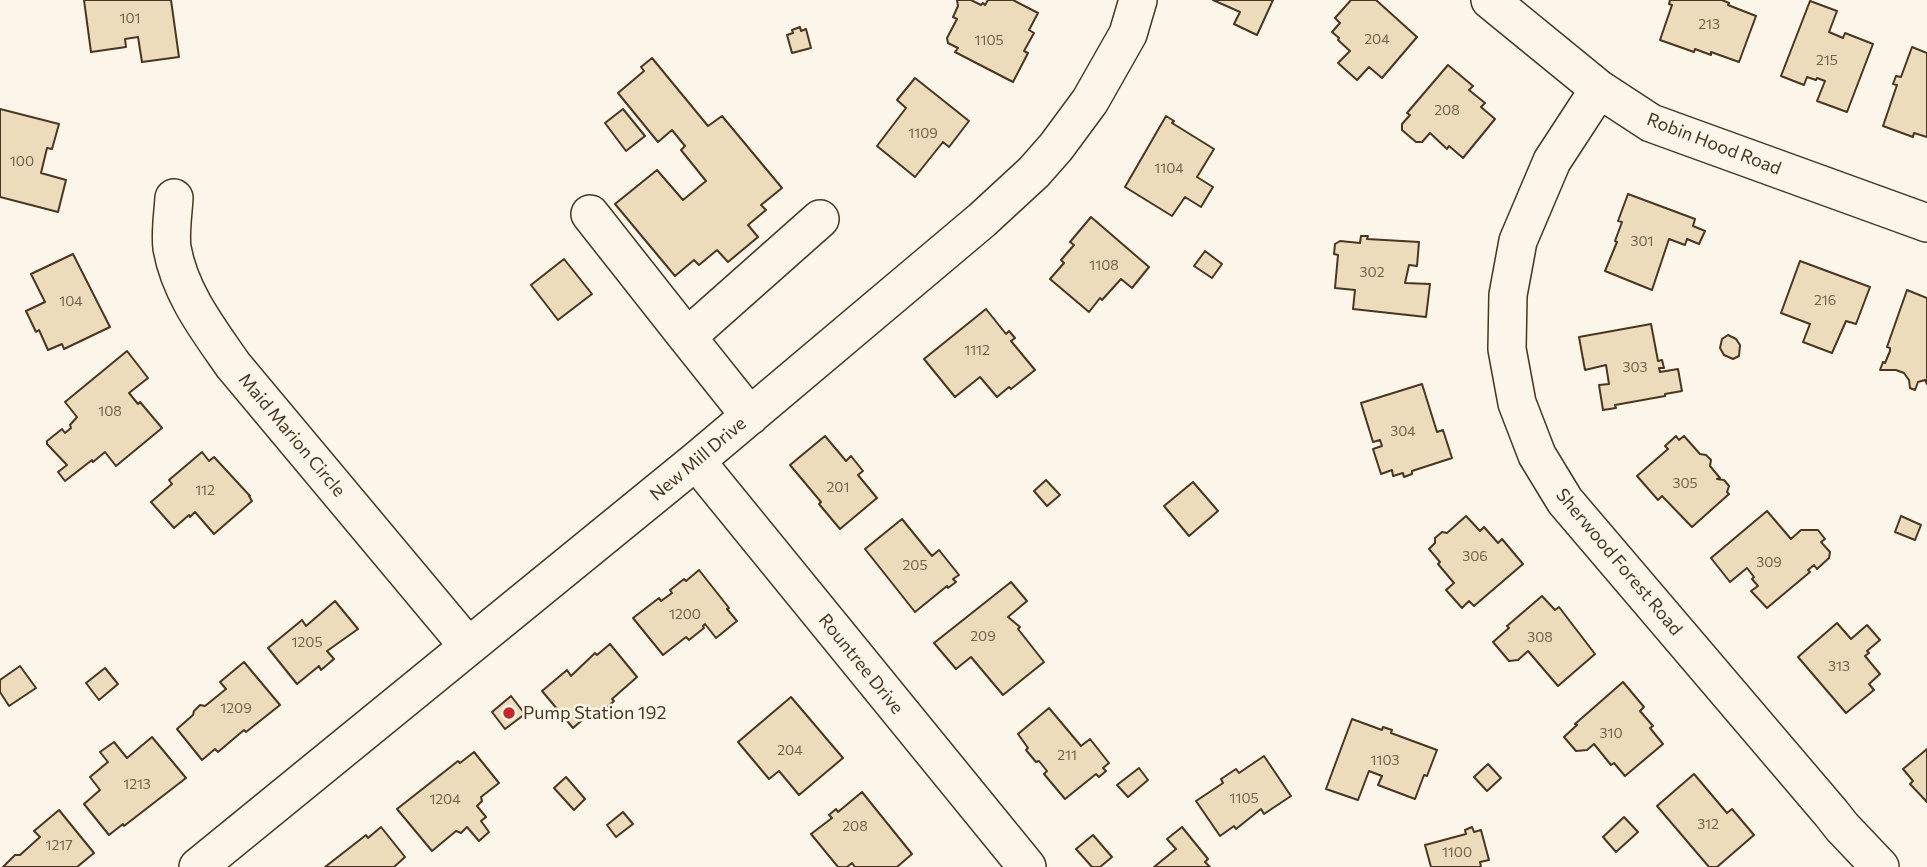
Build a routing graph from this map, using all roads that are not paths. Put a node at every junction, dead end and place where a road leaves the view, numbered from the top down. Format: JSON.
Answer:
{"nodes":[{"id":1,"x":1138,"y":0,"type":"edge"},
{"id":2,"x":1490,"y":0,"type":"edge"},
{"id":3,"x":1599,"y":89,"type":"junction"},
{"id":4,"x":174,"y":198,"type":"dead end"},
{"id":5,"x":590,"y":214,"type":"dead end"},
{"id":6,"x":820,"y":219,"type":"dead end"},
{"id":7,"x":1927,"y":223,"type":"edge"},
{"id":8,"x":687,"y":337,"type":"junction"},
{"id":9,"x":750,"y":416,"type":"junction"},
{"id":10,"x":696,"y":461,"type":"junction"},
{"id":11,"x":468,"y":646,"type":"junction"},
{"id":12,"x":198,"y":867,"type":"edge"},
{"id":13,"x":1027,"y":867,"type":"edge"},
{"id":14,"x":1880,"y":867,"type":"edge"}],
"edges":[{"from":1,"to":9,"type":"street","name":"New Mill Drive"},
{"from":2,"to":3,"type":"street","name":"Robin Hood Road"},
{"from":3,"to":7,"type":"street","name":"Robin Hood Road"},
{"from":3,"to":14,"type":"street","name":"Sherwood Forest Road"},
{"from":4,"to":11,"type":"street","name":"Maid Marion Circle"},
{"from":5,"to":8,"type":"street"},
{"from":6,"to":8,"type":"street"},
{"from":8,"to":9,"type":"street"},
{"from":9,"to":10,"type":"street","name":"New Mill Drive"},
{"from":10,"to":11,"type":"street","name":"New Mill Drive"},
{"from":10,"to":13,"type":"street","name":"Rountree Drive"},
{"from":11,"to":12,"type":"street","name":"New Mill Drive"}]}
